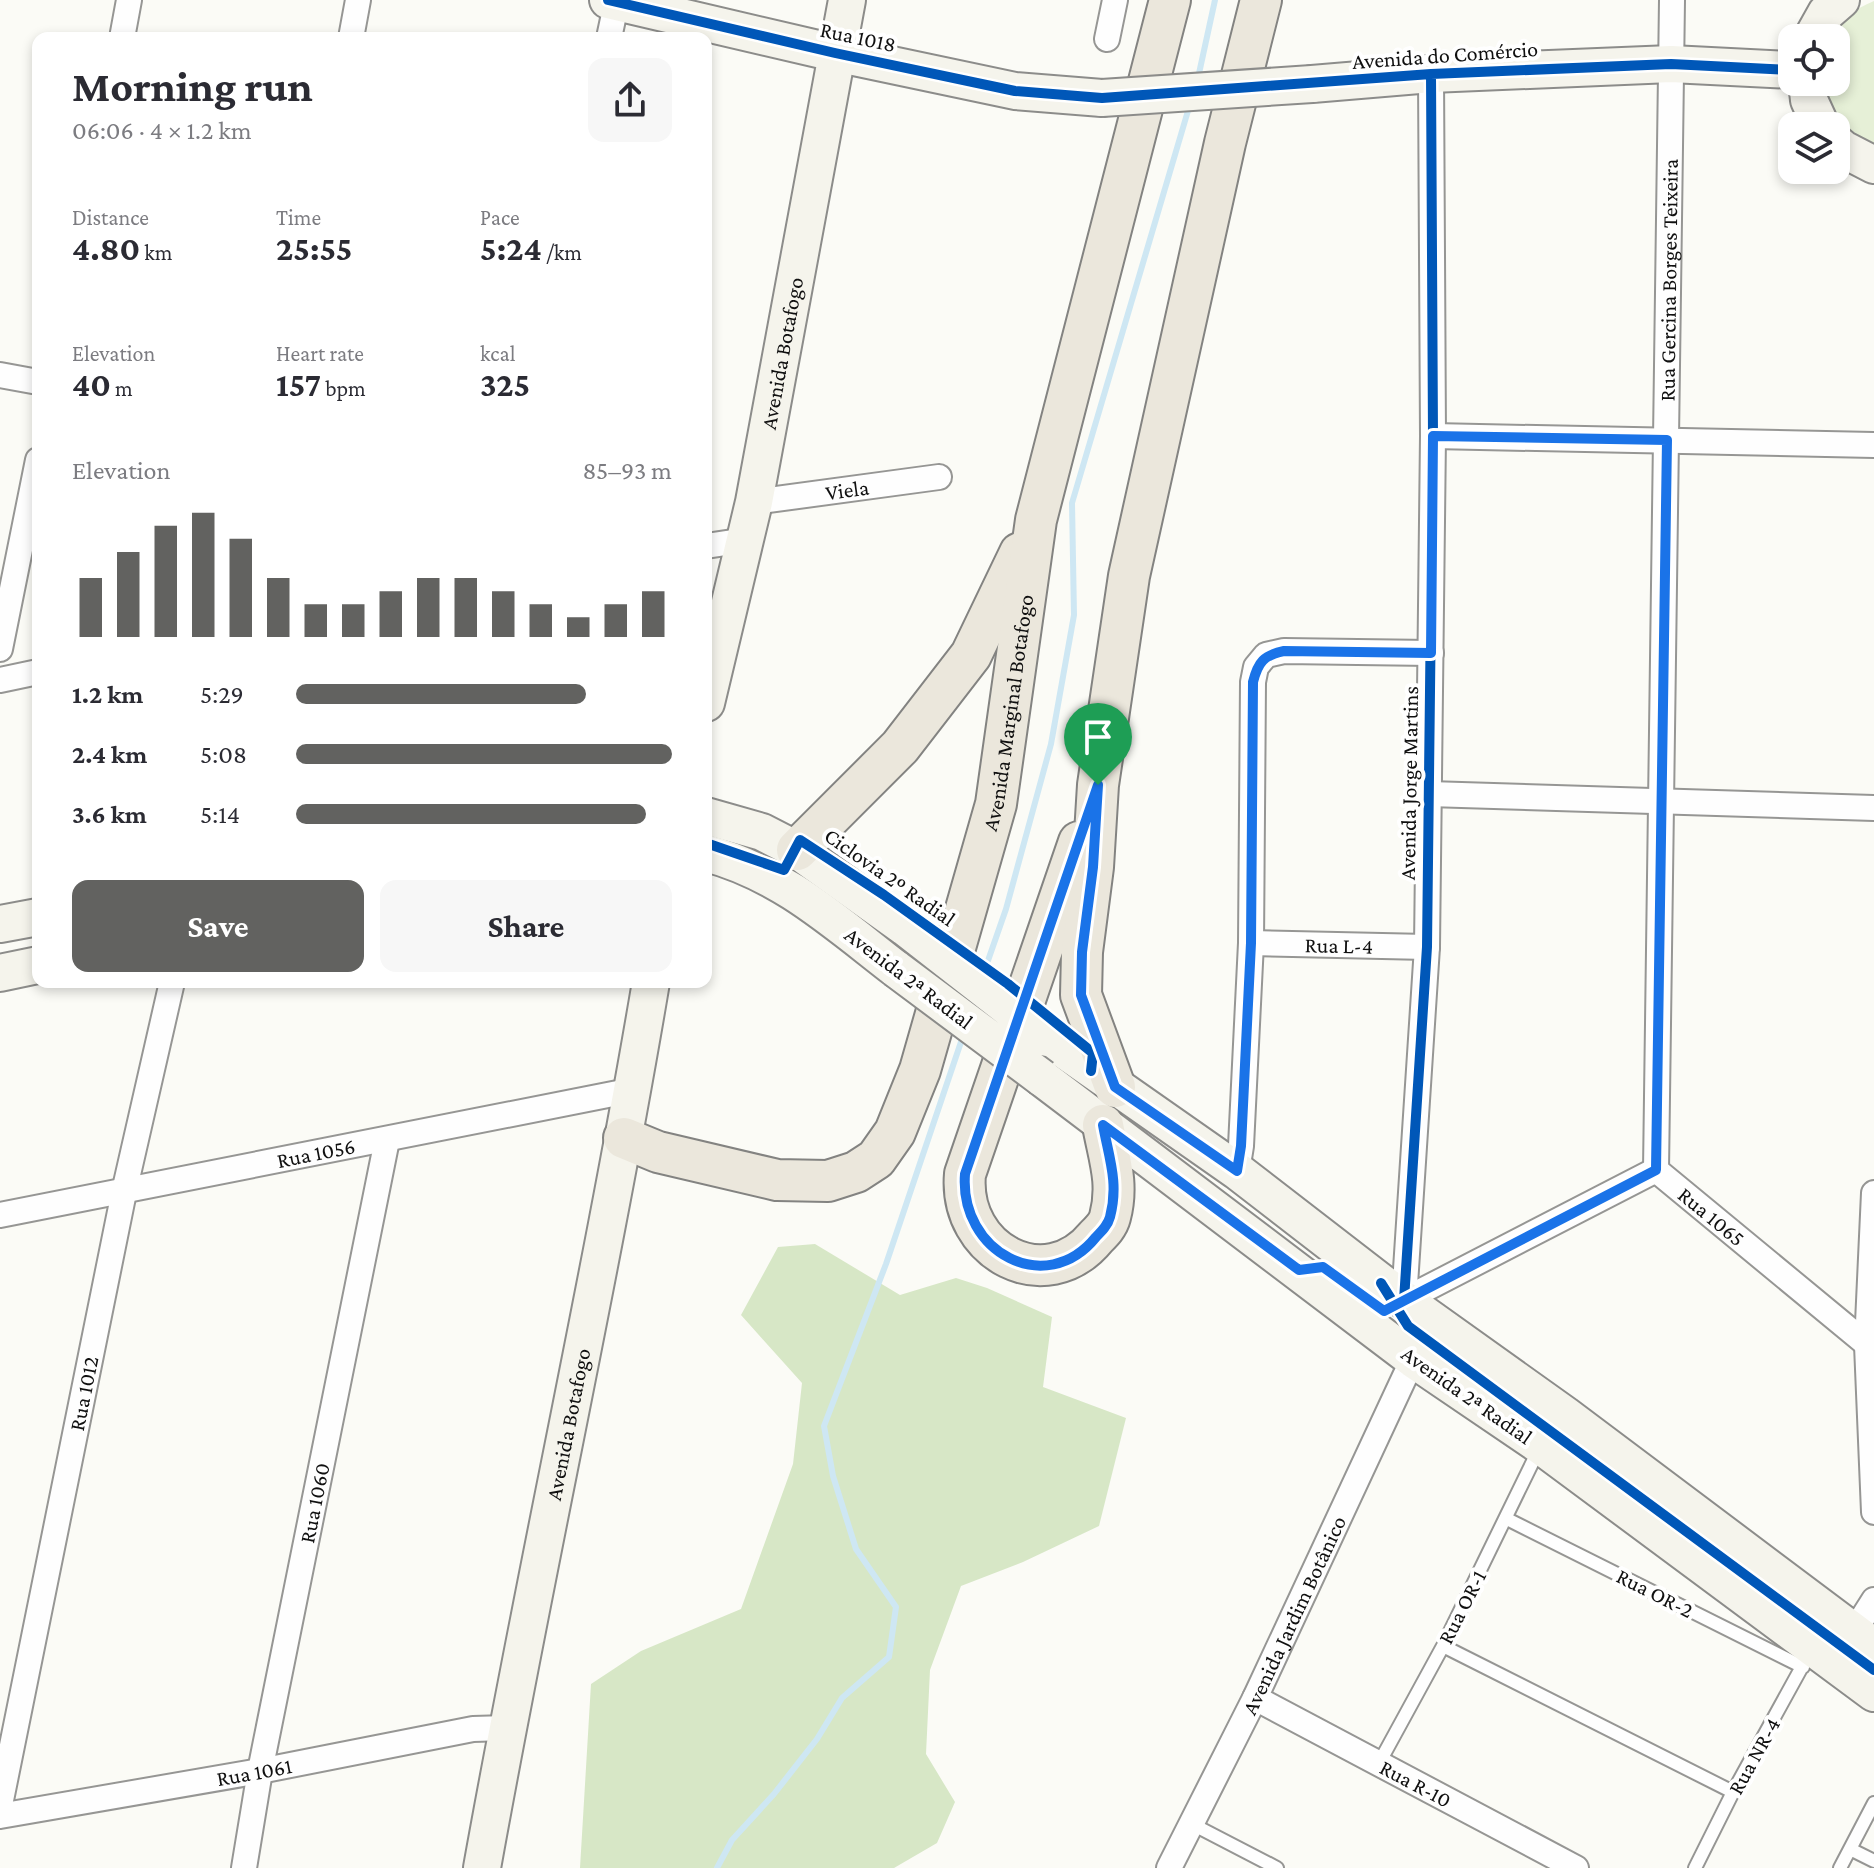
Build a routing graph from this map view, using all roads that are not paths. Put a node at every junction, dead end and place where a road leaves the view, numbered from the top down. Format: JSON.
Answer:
{"nodes":[{"id":1,"x":129,"y":0,"type":"edge"},
{"id":2,"x":358,"y":0,"type":"edge"},
{"id":3,"x":614,"y":0,"type":"edge"},
{"id":4,"x":847,"y":0,"type":"edge"},
{"id":5,"x":1115,"y":0,"type":"edge"},
{"id":6,"x":1170,"y":0,"type":"edge"},
{"id":7,"x":1261,"y":0,"type":"edge"},
{"id":8,"x":1672,"y":0,"type":"edge"},
{"id":9,"x":1841,"y":0,"type":"edge"},
{"id":10,"x":1820,"y":24,"type":"edge"},
{"id":11,"x":123,"y":32,"type":"edge"},
{"id":12,"x":352,"y":32,"type":"edge"},
{"id":13,"x":610,"y":32,"type":"edge"},
{"id":14,"x":1107,"y":39,"type":"dead end"},
{"id":15,"x":835,"y":53,"type":"junction"},
{"id":16,"x":1671,"y":64,"type":"junction"},
{"id":17,"x":1778,"y":69,"type":"edge"},
{"id":18,"x":1431,"y":74,"type":"junction"},
{"id":19,"x":1102,"y":98,"type":"joint"},
{"id":20,"x":1850,"y":153,"type":"edge"},
{"id":21,"x":1874,"y":165,"type":"edge"},
{"id":22,"x":0,"y":375,"type":"edge"},
{"id":23,"x":32,"y":381,"type":"edge"},
{"id":24,"x":1433,"y":436,"type":"junction"},
{"id":25,"x":1667,"y":440,"type":"junction"},
{"id":26,"x":1874,"y":445,"type":"edge"},
{"id":27,"x":939,"y":477,"type":"dead end"},
{"id":28,"x":32,"y":490,"type":"edge"},
{"id":29,"x":754,"y":502,"type":"junction"},
{"id":30,"x":1036,"y":520,"type":"junction"},
{"id":31,"x":746,"y":540,"type":"junction"},
{"id":32,"x":712,"y":545,"type":"edge"},
{"id":33,"x":0,"y":649,"type":"edge"},
{"id":34,"x":1431,"y":653,"type":"junction"},
{"id":35,"x":32,"y":673,"type":"edge"},
{"id":36,"x":712,"y":679,"type":"edge"},
{"id":37,"x":0,"y":680,"type":"edge"},
{"id":38,"x":1098,"y":785,"type":"junction"},
{"id":39,"x":1429,"y":794,"type":"junction"},
{"id":40,"x":1663,"y":802,"type":"junction"},
{"id":41,"x":1874,"y":808,"type":"edge"},
{"id":42,"x":712,"y":818,"type":"edge"},
{"id":43,"x":797,"y":850,"type":"junction"},
{"id":44,"x":712,"y":854,"type":"edge"},
{"id":45,"x":32,"y":918,"type":"edge"},
{"id":46,"x":0,"y":924,"type":"edge"},
{"id":47,"x":1251,"y":943,"type":"junction"},
{"id":48,"x":1427,"y":947,"type":"junction"},
{"id":49,"x":32,"y":966,"type":"edge"},
{"id":50,"x":0,"y":973,"type":"edge"},
{"id":51,"x":171,"y":988,"type":"edge"},
{"id":52,"x":650,"y":988,"type":"edge"},
{"id":53,"x":1115,"y":1087,"type":"junction"},
{"id":54,"x":633,"y":1090,"type":"junction"},
{"id":55,"x":1103,"y":1125,"type":"junction"},
{"id":56,"x":624,"y":1138,"type":"junction"},
{"id":57,"x":387,"y":1140,"type":"junction"},
{"id":58,"x":1656,"y":1170,"type":"junction"},
{"id":59,"x":1237,"y":1171,"type":"junction"},
{"id":60,"x":124,"y":1192,"type":"junction"},
{"id":61,"x":1874,"y":1193,"type":"edge"},
{"id":62,"x":0,"y":1215,"type":"edge"},
{"id":63,"x":1299,"y":1270,"type":"junction"},
{"id":64,"x":1404,"y":1300,"type":"junction"},
{"id":65,"x":1870,"y":1347,"type":"edge"},
{"id":66,"x":1413,"y":1359,"type":"junction"},
{"id":67,"x":1541,"y":1446,"type":"junction"},
{"id":68,"x":1874,"y":1512,"type":"edge"},
{"id":69,"x":1507,"y":1519,"type":"junction"},
{"id":70,"x":1874,"y":1600,"type":"edge"},
{"id":71,"x":1864,"y":1640,"type":"edge"},
{"id":72,"x":1443,"y":1646,"type":"junction"},
{"id":73,"x":1806,"y":1655,"type":"junction"},
{"id":74,"x":1874,"y":1693,"type":"edge"},
{"id":75,"x":1255,"y":1698,"type":"junction"},
{"id":76,"x":507,"y":1728,"type":"junction"},
{"id":77,"x":1378,"y":1765,"type":"junction"},
{"id":78,"x":260,"y":1771,"type":"junction"},
{"id":79,"x":1733,"y":1792,"type":"junction"},
{"id":80,"x":1874,"y":1803,"type":"edge"},
{"id":81,"x":0,"y":1805,"type":"edge"},
{"id":82,"x":0,"y":1816,"type":"edge"},
{"id":83,"x":1192,"y":1824,"type":"junction"},
{"id":84,"x":1850,"y":1849,"type":"junction"},
{"id":85,"x":1874,"y":1861,"type":"edge"},
{"id":86,"x":1549,"y":1862,"type":"edge"},
{"id":87,"x":244,"y":1868,"type":"edge"},
{"id":88,"x":482,"y":1868,"type":"edge"},
{"id":89,"x":1169,"y":1868,"type":"edge"},
{"id":90,"x":1277,"y":1868,"type":"edge"},
{"id":91,"x":1576,"y":1868,"type":"edge"},
{"id":92,"x":1695,"y":1868,"type":"edge"},
{"id":93,"x":1840,"y":1868,"type":"edge"}],
"edges":[{"from":1,"to":11,"type":"street"},
{"from":2,"to":12,"type":"street"},
{"from":3,"to":13,"type":"street"},
{"from":3,"to":15,"type":"main road","name":"Rua 1018"},
{"from":4,"to":15,"type":"main road","name":"Avenida Botafogo"},
{"from":5,"to":14,"type":"street"},
{"from":6,"to":30,"type":"main road","name":"Avenida Marginal Botafogo"},
{"from":7,"to":38,"type":"main road"},
{"from":8,"to":16,"type":"street","name":"Rua Gercina Borges Teixeira"},
{"from":9,"to":10,"type":"main road"},
{"from":15,"to":19,"type":"main road","name":"Rua 1018"},
{"from":15,"to":29,"type":"main road","name":"Avenida Botafogo"},
{"from":16,"to":17,"type":"main road","name":"Avenida do Comércio"},
{"from":16,"to":18,"type":"main road","name":"Avenida do Comércio"},
{"from":16,"to":25,"type":"street","name":"Rua Gercina Borges Teixeira"},
{"from":18,"to":19,"type":"main road","name":"Avenida do Comércio","bridge":true},
{"from":18,"to":24,"type":"street","name":"Avenida Jorge Martins"},
{"from":20,"to":21,"type":"main road"},
{"from":22,"to":23,"type":"street"},
{"from":24,"to":25,"type":"street"},
{"from":24,"to":34,"type":"street","name":"Avenida Jorge Martins"},
{"from":25,"to":26,"type":"street"},
{"from":25,"to":40,"type":"street","name":"Rua Gercina Borges Teixeira"},
{"from":27,"to":29,"type":"street","name":"Viela"},
{"from":28,"to":33,"type":"street"},
{"from":29,"to":31,"type":"main road","name":"Avenida Botafogo"},
{"from":30,"to":43,"type":"main road"},
{"from":30,"to":56,"type":"main road","name":"Avenida Marginal Botafogo"},
{"from":31,"to":32,"type":"street"},
{"from":31,"to":36,"type":"main road","name":"Avenida Botafogo"},
{"from":34,"to":39,"type":"street","name":"Avenida Jorge Martins"},
{"from":34,"to":47,"type":"street"},
{"from":35,"to":37,"type":"street"},
{"from":38,"to":53,"type":"main road"},
{"from":38,"to":55,"type":"main road"},
{"from":39,"to":40,"type":"street"},
{"from":39,"to":48,"type":"street","name":"Avenida Jorge Martins"},
{"from":40,"to":41,"type":"street"},
{"from":40,"to":58,"type":"street","name":"Rua Gercina Borges Teixeira"},
{"from":42,"to":43,"type":"main road","name":"Avenida 2ª Radial"},
{"from":43,"to":53,"type":"main road","name":"Avenida 2ª Radial","bridge":true},
{"from":44,"to":55,"type":"main road","name":"Avenida 2ª Radial","bridge":true},
{"from":45,"to":46,"type":"main road"},
{"from":47,"to":48,"type":"street","name":"Rua L-4"},
{"from":47,"to":59,"type":"street"},
{"from":48,"to":64,"type":"street","name":"Avenida Jorge Martins"},
{"from":49,"to":50,"type":"main road"},
{"from":51,"to":60,"type":"street","name":"Rua 1012"},
{"from":52,"to":54,"type":"main road","name":"Avenida Botafogo"},
{"from":53,"to":59,"type":"main road","name":"Avenida 2ª Radial"},
{"from":54,"to":56,"type":"main road","name":"Avenida Botafogo"},
{"from":54,"to":57,"type":"street","name":"Rua 1056"},
{"from":55,"to":63,"type":"main road","name":"Avenida 2ª Radial"},
{"from":56,"to":76,"type":"main road","name":"Avenida Botafogo"},
{"from":57,"to":60,"type":"street","name":"Rua 1056"},
{"from":57,"to":78,"type":"street","name":"Rua 1060"},
{"from":58,"to":64,"type":"street","name":"Rua 1065"},
{"from":58,"to":65,"type":"street","name":"Rua 1065"},
{"from":59,"to":64,"type":"main road","name":"Avenida 2ª Radial"},
{"from":60,"to":62,"type":"street","name":"Rua 1056"},
{"from":60,"to":81,"type":"street","name":"Rua 1012"},
{"from":61,"to":65,"type":"street"},
{"from":63,"to":64,"type":"main road"},
{"from":63,"to":66,"type":"main road","name":"Avenida 2ª Radial"},
{"from":64,"to":71,"type":"main road","name":"Avenida 2ª Radial"},
{"from":65,"to":68,"type":"street"},
{"from":66,"to":67,"type":"main road","name":"Avenida 2ª Radial"},
{"from":66,"to":75,"type":"street","name":"Avenida Jardim Botânico"},
{"from":67,"to":69,"type":"lane","name":"Rua OR-1"},
{"from":67,"to":73,"type":"main road","name":"Avenida 2ª Radial"},
{"from":69,"to":72,"type":"lane","name":"Rua OR-1"},
{"from":69,"to":73,"type":"lane","name":"Rua OR-2"},
{"from":70,"to":71,"type":"street"},
{"from":72,"to":77,"type":"lane","name":"Rua OR-1"},
{"from":72,"to":79,"type":"lane"},
{"from":73,"to":74,"type":"main road","name":"Avenida 2ª Radial"},
{"from":73,"to":79,"type":"lane","name":"Rua NR-4"},
{"from":75,"to":77,"type":"street","name":"Rua R-10"},
{"from":75,"to":83,"type":"street","name":"Avenida Jardim Botânico"},
{"from":76,"to":78,"type":"street","name":"Rua 1061"},
{"from":76,"to":88,"type":"main road","name":"Avenida Botafogo"},
{"from":77,"to":86,"type":"street","name":"Rua R-10"},
{"from":78,"to":82,"type":"street","name":"Rua 1061"},
{"from":78,"to":87,"type":"street","name":"Rua 1060"},
{"from":79,"to":92,"type":"lane","name":"Rua NR-4"},
{"from":80,"to":84,"type":"lane"},
{"from":83,"to":89,"type":"street","name":"Avenida Jardim Botânico"},
{"from":83,"to":90,"type":"lane"},
{"from":84,"to":85,"type":"lane"},
{"from":84,"to":93,"type":"lane"},
{"from":86,"to":91,"type":"street","name":"Rua R-10"}]}
